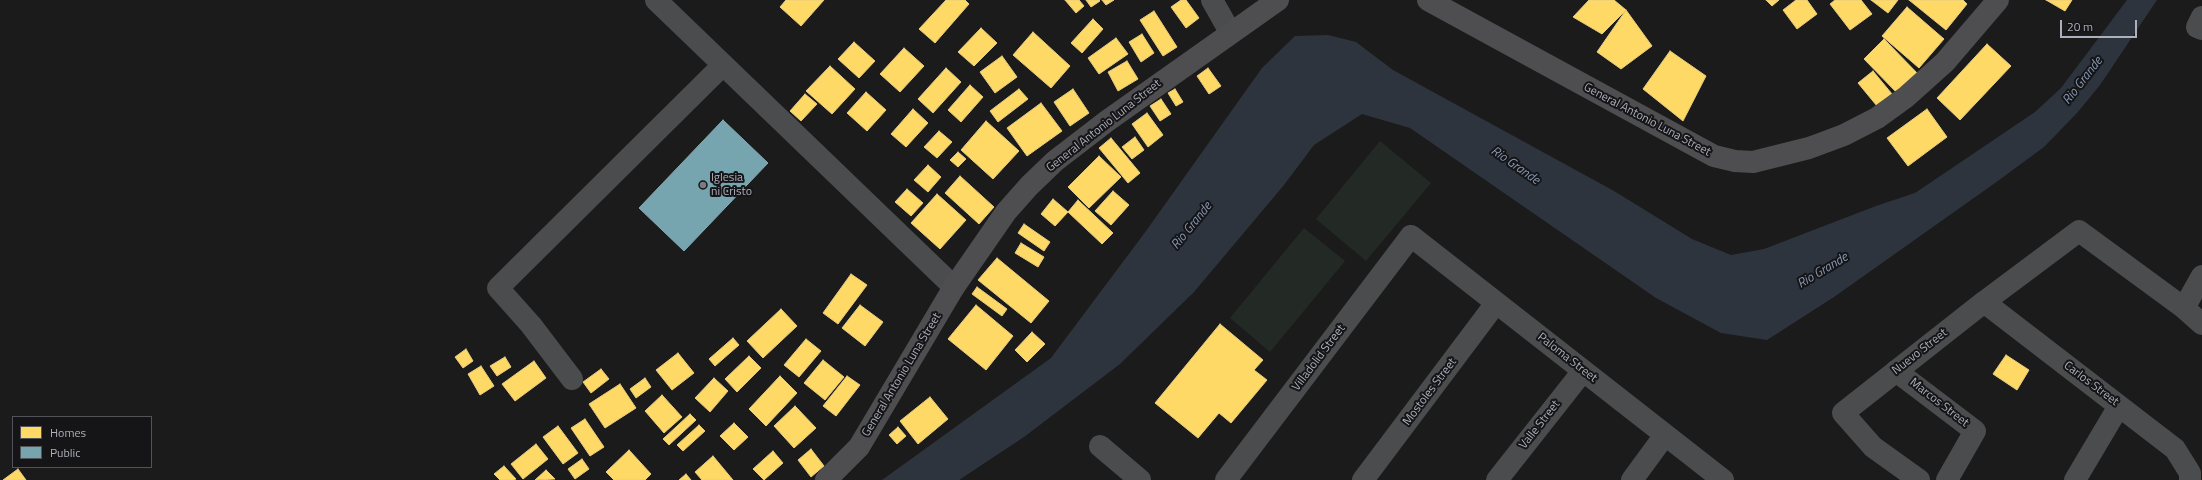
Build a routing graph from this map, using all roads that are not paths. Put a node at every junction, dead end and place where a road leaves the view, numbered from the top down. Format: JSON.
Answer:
{"nodes":[{"id":1,"x":656,"y":0,"type":"edge"},
{"id":2,"x":1212,"y":0,"type":"edge"},
{"id":3,"x":1278,"y":0,"type":"edge"},
{"id":4,"x":1428,"y":0,"type":"edge"},
{"id":5,"x":1998,"y":0,"type":"edge"},
{"id":6,"x":2202,"y":17,"type":"edge"},
{"id":7,"x":2202,"y":29,"type":"edge"},
{"id":8,"x":1230,"y":32,"type":"junction"},
{"id":9,"x":722,"y":65,"type":"junction"},
{"id":10,"x":1411,"y":236,"type":"joint"},
{"id":11,"x":2202,"y":276,"type":"edge"},
{"id":12,"x":954,"y":287,"type":"junction"},
{"id":13,"x":1984,"y":302,"type":"junction"},
{"id":14,"x":1496,"y":303,"type":"junction"},
{"id":15,"x":2184,"y":308,"type":"junction"},
{"id":16,"x":2202,"y":324,"type":"edge"},
{"id":17,"x":1583,"y":371,"type":"junction"},
{"id":18,"x":1896,"y":371,"type":"junction"},
{"id":19,"x":572,"y":379,"type":"dead end"},
{"id":20,"x":2119,"y":406,"type":"junction"},
{"id":21,"x":1665,"y":435,"type":"junction"},
{"id":22,"x":1100,"y":446,"type":"dead end"},
{"id":23,"x":2190,"y":477,"type":"edge"},
{"id":24,"x":826,"y":480,"type":"edge"},
{"id":25,"x":1140,"y":480,"type":"edge"},
{"id":26,"x":1226,"y":480,"type":"edge"},
{"id":27,"x":1363,"y":480,"type":"edge"},
{"id":28,"x":1497,"y":480,"type":"edge"},
{"id":29,"x":1632,"y":480,"type":"edge"},
{"id":30,"x":1723,"y":480,"type":"edge"},
{"id":31,"x":1919,"y":480,"type":"edge"},
{"id":32,"x":1947,"y":480,"type":"edge"},
{"id":33,"x":2075,"y":480,"type":"edge"}],
"edges":[{"from":1,"to":9,"type":"street"},
{"from":2,"to":8,"type":"street"},
{"from":3,"to":8,"type":"main road","name":"General Antonio Luna Street"},
{"from":4,"to":5,"type":"main road","name":"General Antonio Luna Street"},
{"from":6,"to":7,"type":"street"},
{"from":8,"to":12,"type":"main road","name":"General Antonio Luna Street"},
{"from":9,"to":12,"type":"street"},
{"from":9,"to":19,"type":"street"},
{"from":10,"to":14,"type":"street","name":"Paloma Street"},
{"from":10,"to":26,"type":"street","name":"Villadolid Street"},
{"from":11,"to":15,"type":"street"},
{"from":12,"to":24,"type":"main road","name":"General Antonio Luna Street"},
{"from":13,"to":15,"type":"street","name":"Nuevo Street"},
{"from":13,"to":18,"type":"street","name":"Nuevo Street"},
{"from":13,"to":20,"type":"street","name":"Carlos Street"},
{"from":14,"to":17,"type":"street","name":"Paloma Street"},
{"from":14,"to":27,"type":"street","name":"Mostoles Street"},
{"from":15,"to":16,"type":"street"},
{"from":17,"to":21,"type":"street","name":"Paloma Street"},
{"from":17,"to":28,"type":"street","name":"Valle Street"},
{"from":18,"to":31,"type":"street","name":"Nuevo Street"},
{"from":18,"to":32,"type":"street","name":"Marcos Street"},
{"from":20,"to":23,"type":"street","name":"Carlos Street"},
{"from":20,"to":33,"type":"street"},
{"from":21,"to":29,"type":"street"},
{"from":21,"to":30,"type":"street","name":"Paloma Street"},
{"from":22,"to":25,"type":"street"}]}
